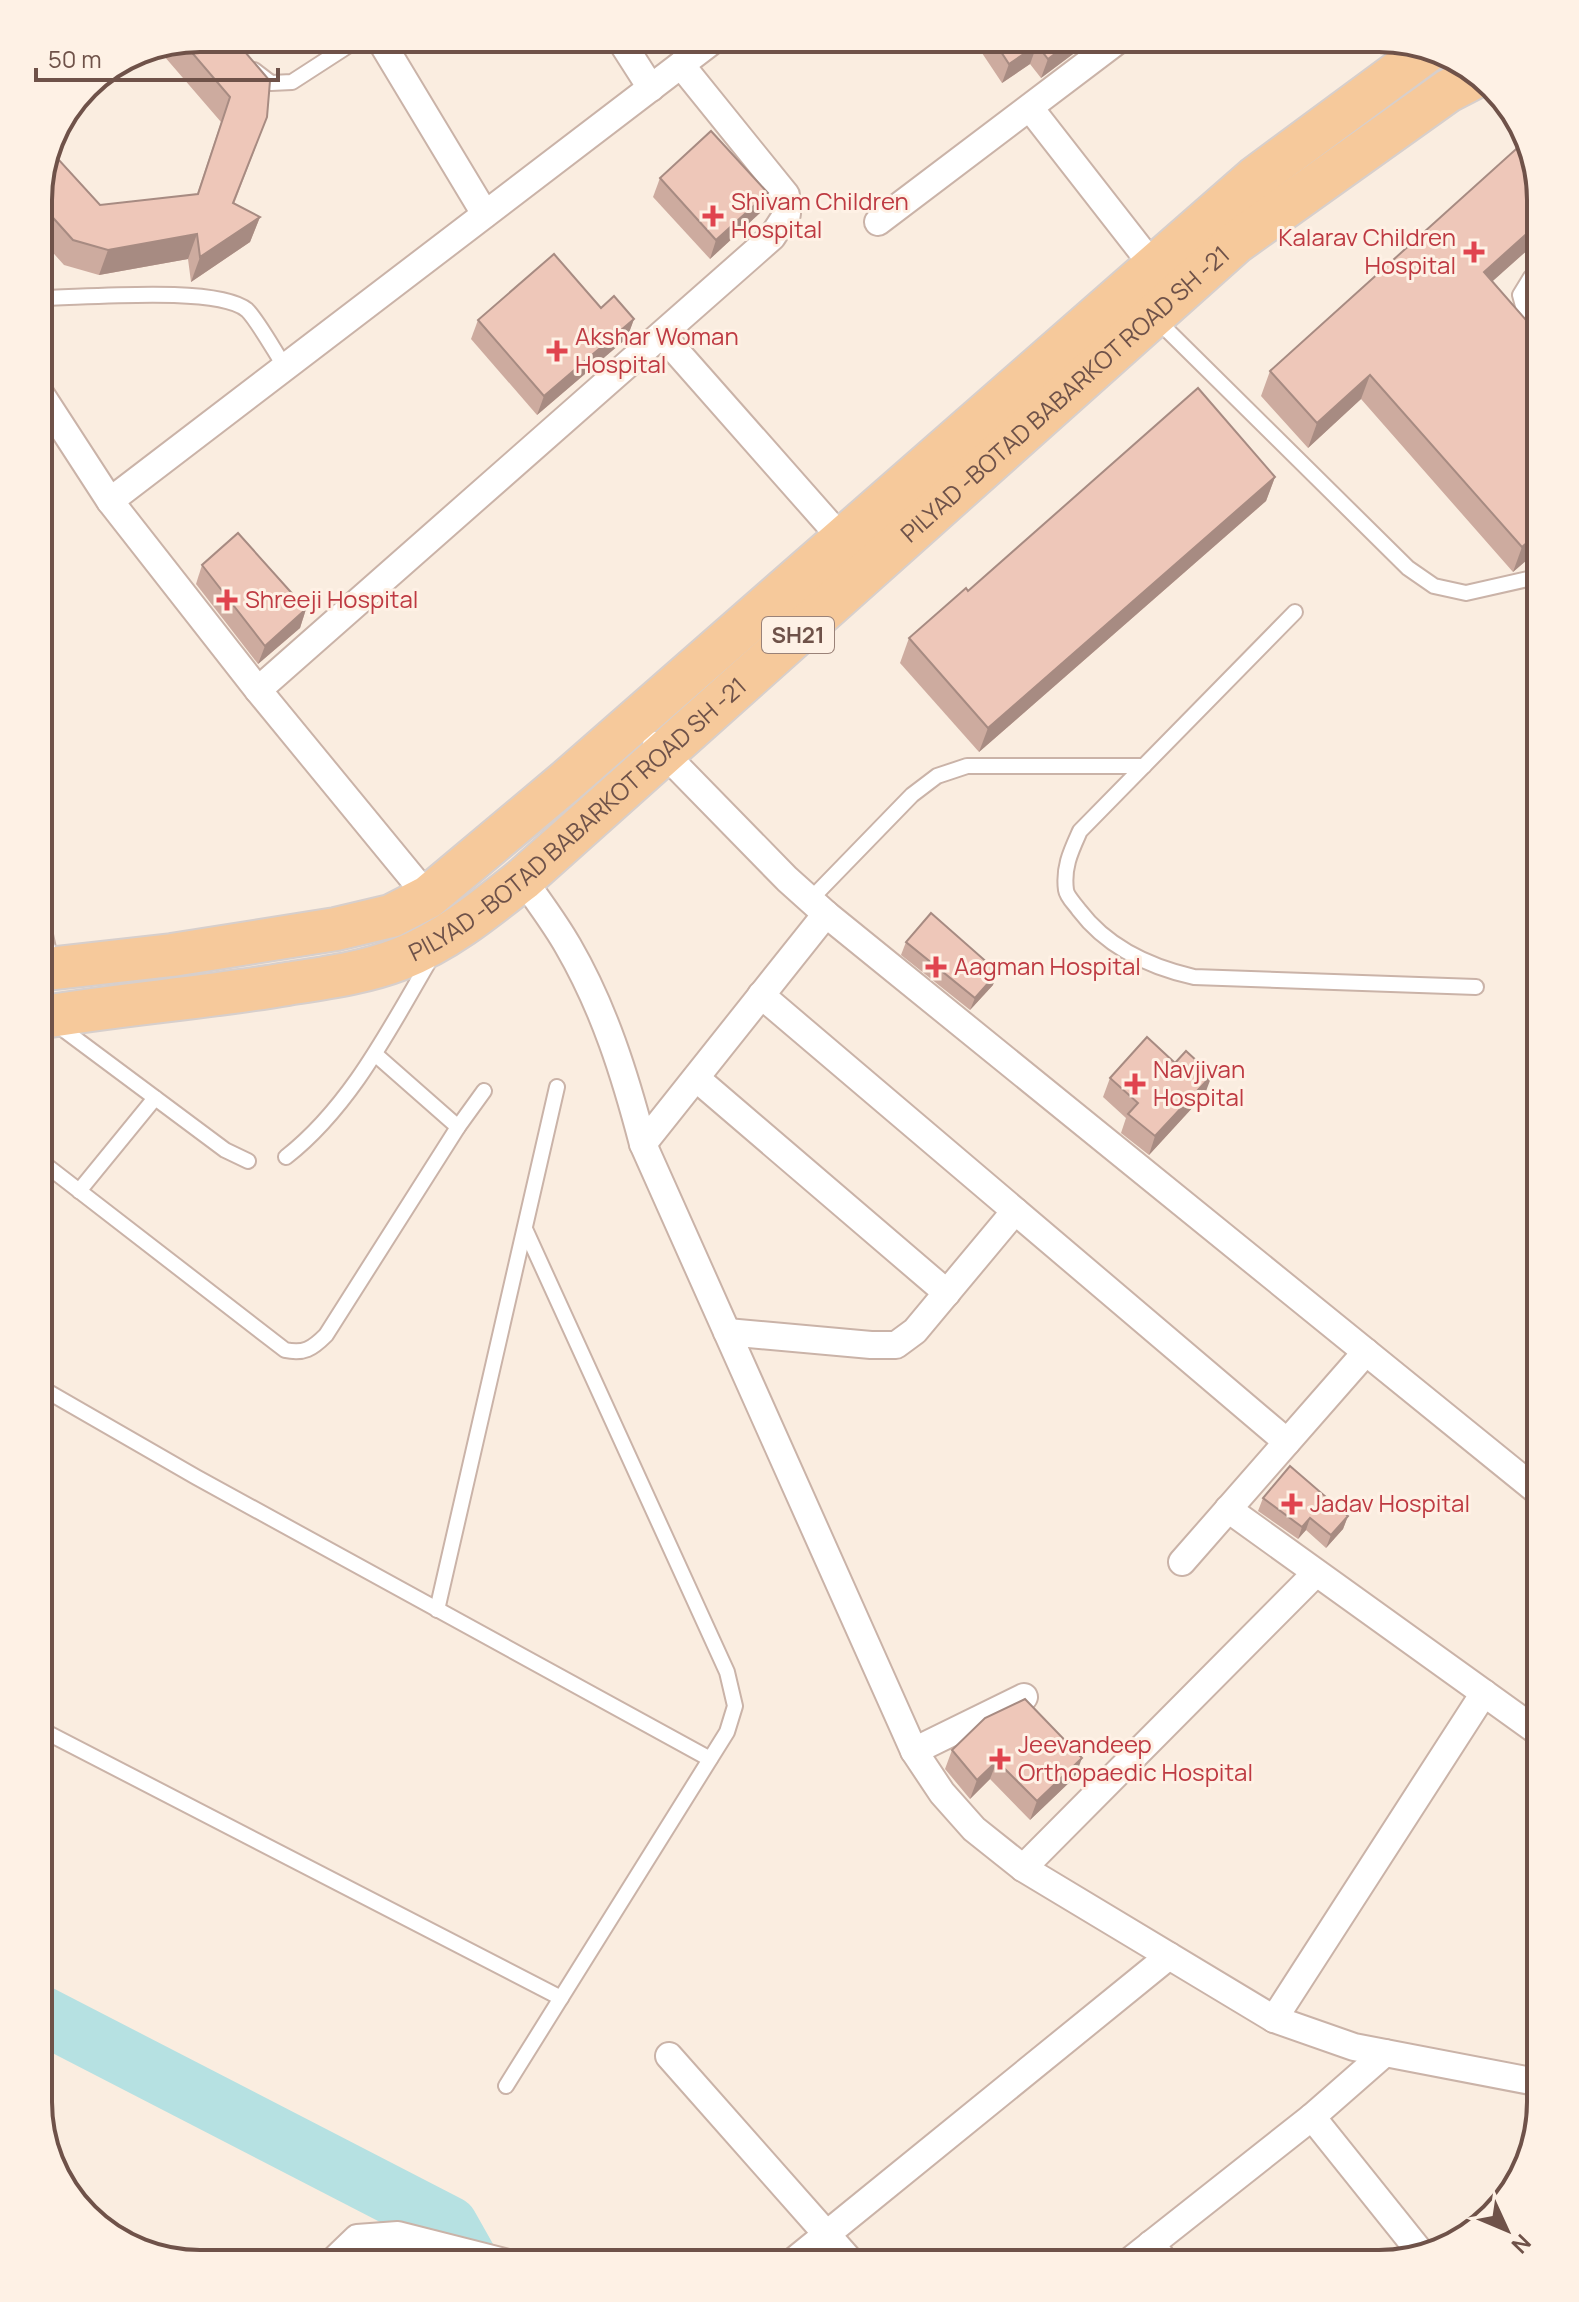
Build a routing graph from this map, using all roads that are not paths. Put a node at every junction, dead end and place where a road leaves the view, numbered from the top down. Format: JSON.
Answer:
{"nodes":[{"id":1,"x":338,"y":52,"type":"edge"},
{"id":2,"x":387,"y":52,"type":"edge"},
{"id":3,"x":628,"y":52,"type":"edge"},
{"id":4,"x":698,"y":52,"type":"edge"},
{"id":5,"x":1103,"y":52,"type":"edge"},
{"id":6,"x":1418,"y":58,"type":"edge"},
{"id":7,"x":246,"y":60,"type":"edge"},
{"id":8,"x":681,"y":65,"type":"junction"},
{"id":9,"x":1467,"y":81,"type":"edge"},
{"id":10,"x":651,"y":88,"type":"junction"},
{"id":11,"x":1030,"y":108,"type":"junction"},
{"id":12,"x":485,"y":214,"type":"junction"},
{"id":13,"x":878,"y":222,"type":"dead end"},
{"id":14,"x":1154,"y":267,"type":"junction"},
{"id":15,"x":1527,"y":284,"type":"edge"},
{"id":16,"x":52,"y":295,"type":"edge"},
{"id":17,"x":1153,"y":316,"type":"junction"},
{"id":18,"x":1527,"y":318,"type":"edge"},
{"id":19,"x":662,"y":335,"type":"junction"},
{"id":20,"x":285,"y":367,"type":"junction"},
{"id":21,"x":52,"y":412,"type":"edge"},
{"id":22,"x":110,"y":501,"type":"junction"},
{"id":23,"x":843,"y":540,"type":"junction"},
{"id":24,"x":1527,"y":579,"type":"edge"},
{"id":25,"x":1295,"y":612,"type":"dead end"},
{"id":26,"x":258,"y":690,"type":"junction"},
{"id":27,"x":636,"y":720,"type":"junction"},
{"id":28,"x":663,"y":754,"type":"junction"},
{"id":29,"x":1144,"y":766,"type":"junction"},
{"id":30,"x":523,"y":879,"type":"junction"},
{"id":31,"x":428,"y":897,"type":"junction"},
{"id":32,"x":818,"y":907,"type":"junction"},
{"id":33,"x":442,"y":939,"type":"junction"},
{"id":34,"x":52,"y":968,"type":"edge"},
{"id":35,"x":1476,"y":987,"type":"dead end"},
{"id":36,"x":761,"y":995,"type":"junction"},
{"id":37,"x":52,"y":1016,"type":"edge"},
{"id":38,"x":52,"y":1024,"type":"edge"},
{"id":39,"x":375,"y":1054,"type":"junction"},
{"id":40,"x":696,"y":1078,"type":"junction"},
{"id":41,"x":557,"y":1087,"type":"dead end"},
{"id":42,"x":484,"y":1091,"type":"dead end"},
{"id":43,"x":155,"y":1098,"type":"junction"},
{"id":44,"x":458,"y":1127,"type":"junction"},
{"id":45,"x":643,"y":1144,"type":"junction"},
{"id":46,"x":286,"y":1157,"type":"dead end"},
{"id":47,"x":248,"y":1161,"type":"dead end"},
{"id":48,"x":52,"y":1170,"type":"edge"},
{"id":49,"x":79,"y":1191,"type":"junction"},
{"id":50,"x":1015,"y":1211,"type":"junction"},
{"id":51,"x":525,"y":1229,"type":"junction"},
{"id":52,"x":947,"y":1293,"type":"junction"},
{"id":53,"x":727,"y":1332,"type":"junction"},
{"id":54,"x":1366,"y":1352,"type":"junction"},
{"id":55,"x":52,"y":1394,"type":"edge"},
{"id":56,"x":1287,"y":1442,"type":"junction"},
{"id":57,"x":1527,"y":1483,"type":"edge"},
{"id":58,"x":1228,"y":1509,"type":"junction"},
{"id":59,"x":1182,"y":1562,"type":"dead end"},
{"id":60,"x":1316,"y":1573,"type":"junction"},
{"id":61,"x":437,"y":1610,"type":"junction"},
{"id":62,"x":1484,"y":1693,"type":"junction"},
{"id":63,"x":1024,"y":1697,"type":"edge"},
{"id":64,"x":1527,"y":1718,"type":"edge"},
{"id":65,"x":52,"y":1735,"type":"edge"},
{"id":66,"x":914,"y":1751,"type":"junction"},
{"id":67,"x":710,"y":1759,"type":"junction"},
{"id":68,"x":1023,"y":1868,"type":"junction"},
{"id":69,"x":1169,"y":1956,"type":"junction"},
{"id":70,"x":561,"y":1998,"type":"junction"},
{"id":71,"x":1274,"y":2019,"type":"junction"},
{"id":72,"x":1385,"y":2053,"type":"junction"},
{"id":73,"x":669,"y":2056,"type":"dead end"},
{"id":74,"x":1527,"y":2080,"type":"edge"},
{"id":75,"x":506,"y":2086,"type":"dead end"},
{"id":76,"x":1312,"y":2117,"type":"junction"},
{"id":77,"x":827,"y":2233,"type":"junction"},
{"id":78,"x":1415,"y":2246,"type":"edge"},
{"id":79,"x":345,"y":2250,"type":"edge"},
{"id":80,"x":459,"y":2250,"type":"edge"},
{"id":81,"x":807,"y":2250,"type":"edge"},
{"id":82,"x":841,"y":2250,"type":"edge"},
{"id":83,"x":1163,"y":2250,"type":"edge"}],
"edges":[{"from":1,"to":7,"type":"lane"},
{"from":2,"to":12,"type":"street"},
{"from":3,"to":10,"type":"street"},
{"from":4,"to":8,"type":"street"},
{"from":5,"to":11,"type":"street"},
{"from":6,"to":14,"type":"main road","name":"PILYAD -BOTAD BABARKOT ROAD SH -21","number":"SH21"},
{"from":8,"to":10,"type":"street"},
{"from":8,"to":19,"type":"street"},
{"from":9,"to":17,"type":"main road","name":"PILYAD -BOTAD BABARKOT ROAD SH -21","number":"SH21"},
{"from":10,"to":12,"type":"street"},
{"from":11,"to":13,"type":"street"},
{"from":11,"to":14,"type":"street"},
{"from":12,"to":20,"type":"street"},
{"from":14,"to":23,"type":"main road","name":"PILYAD -BOTAD BABARKOT ROAD SH -21","number":"SH21"},
{"from":15,"to":18,"type":"lane"},
{"from":16,"to":20,"type":"lane"},
{"from":17,"to":24,"type":"lane"},
{"from":17,"to":28,"type":"main road","name":"PILYAD -BOTAD BABARKOT ROAD SH -21","number":"SH21"},
{"from":19,"to":23,"type":"street"},
{"from":19,"to":26,"type":"street"},
{"from":20,"to":22,"type":"street"},
{"from":21,"to":22,"type":"street"},
{"from":22,"to":26,"type":"street"},
{"from":23,"to":27,"type":"main road","name":"PILYAD -BOTAD BABARKOT ROAD SH -21","number":"SH21"},
{"from":25,"to":29,"type":"lane"},
{"from":26,"to":31,"type":"street"},
{"from":27,"to":28,"type":"street"},
{"from":27,"to":31,"type":"main road","name":"PILYAD -BOTAD BABARKOT ROAD SH -21","number":"SH21"},
{"from":28,"to":30,"type":"main road","name":"PILYAD -BOTAD BABARKOT ROAD SH -21","number":"SH21"},
{"from":28,"to":32,"type":"street"},
{"from":29,"to":32,"type":"lane"},
{"from":29,"to":35,"type":"lane"},
{"from":30,"to":33,"type":"main road","name":"PILYAD -BOTAD BABARKOT ROAD SH -21","number":"SH21"},
{"from":30,"to":45,"type":"street"},
{"from":31,"to":34,"type":"main road","name":"PILYAD -BOTAD BABARKOT ROAD SH -21","number":"SH21"},
{"from":32,"to":36,"type":"street"},
{"from":32,"to":54,"type":"street"},
{"from":33,"to":37,"type":"main road","name":"PILYAD -BOTAD BABARKOT ROAD SH -21","number":"SH21"},
{"from":33,"to":39,"type":"lane"},
{"from":36,"to":40,"type":"street"},
{"from":36,"to":50,"type":"street"},
{"from":38,"to":43,"type":"lane"},
{"from":39,"to":44,"type":"lane"},
{"from":39,"to":46,"type":"lane"},
{"from":40,"to":45,"type":"street"},
{"from":40,"to":52,"type":"street"},
{"from":41,"to":51,"type":"lane"},
{"from":42,"to":44,"type":"lane"},
{"from":43,"to":47,"type":"lane"},
{"from":43,"to":49,"type":"lane"},
{"from":44,"to":49,"type":"lane"},
{"from":45,"to":53,"type":"street"},
{"from":48,"to":49,"type":"lane"},
{"from":50,"to":52,"type":"street"},
{"from":50,"to":56,"type":"street"},
{"from":51,"to":61,"type":"lane"},
{"from":51,"to":67,"type":"lane"},
{"from":52,"to":53,"type":"street"},
{"from":53,"to":66,"type":"street"},
{"from":54,"to":56,"type":"street"},
{"from":54,"to":57,"type":"street"},
{"from":55,"to":61,"type":"lane"},
{"from":56,"to":58,"type":"street"},
{"from":58,"to":59,"type":"street"},
{"from":58,"to":60,"type":"street"},
{"from":60,"to":62,"type":"street"},
{"from":60,"to":68,"type":"street"},
{"from":61,"to":67,"type":"lane"},
{"from":62,"to":64,"type":"street"},
{"from":62,"to":71,"type":"street"},
{"from":63,"to":66,"type":"street"},
{"from":65,"to":70,"type":"lane"},
{"from":66,"to":68,"type":"street"},
{"from":67,"to":70,"type":"lane"},
{"from":68,"to":69,"type":"street"},
{"from":69,"to":71,"type":"street"},
{"from":69,"to":77,"type":"street"},
{"from":70,"to":75,"type":"lane"},
{"from":71,"to":72,"type":"street"},
{"from":72,"to":74,"type":"street"},
{"from":72,"to":76,"type":"street"},
{"from":73,"to":77,"type":"street"},
{"from":76,"to":78,"type":"street"},
{"from":76,"to":83,"type":"street"},
{"from":77,"to":81,"type":"street"},
{"from":77,"to":82,"type":"street"},
{"from":79,"to":80,"type":"street"}]}
